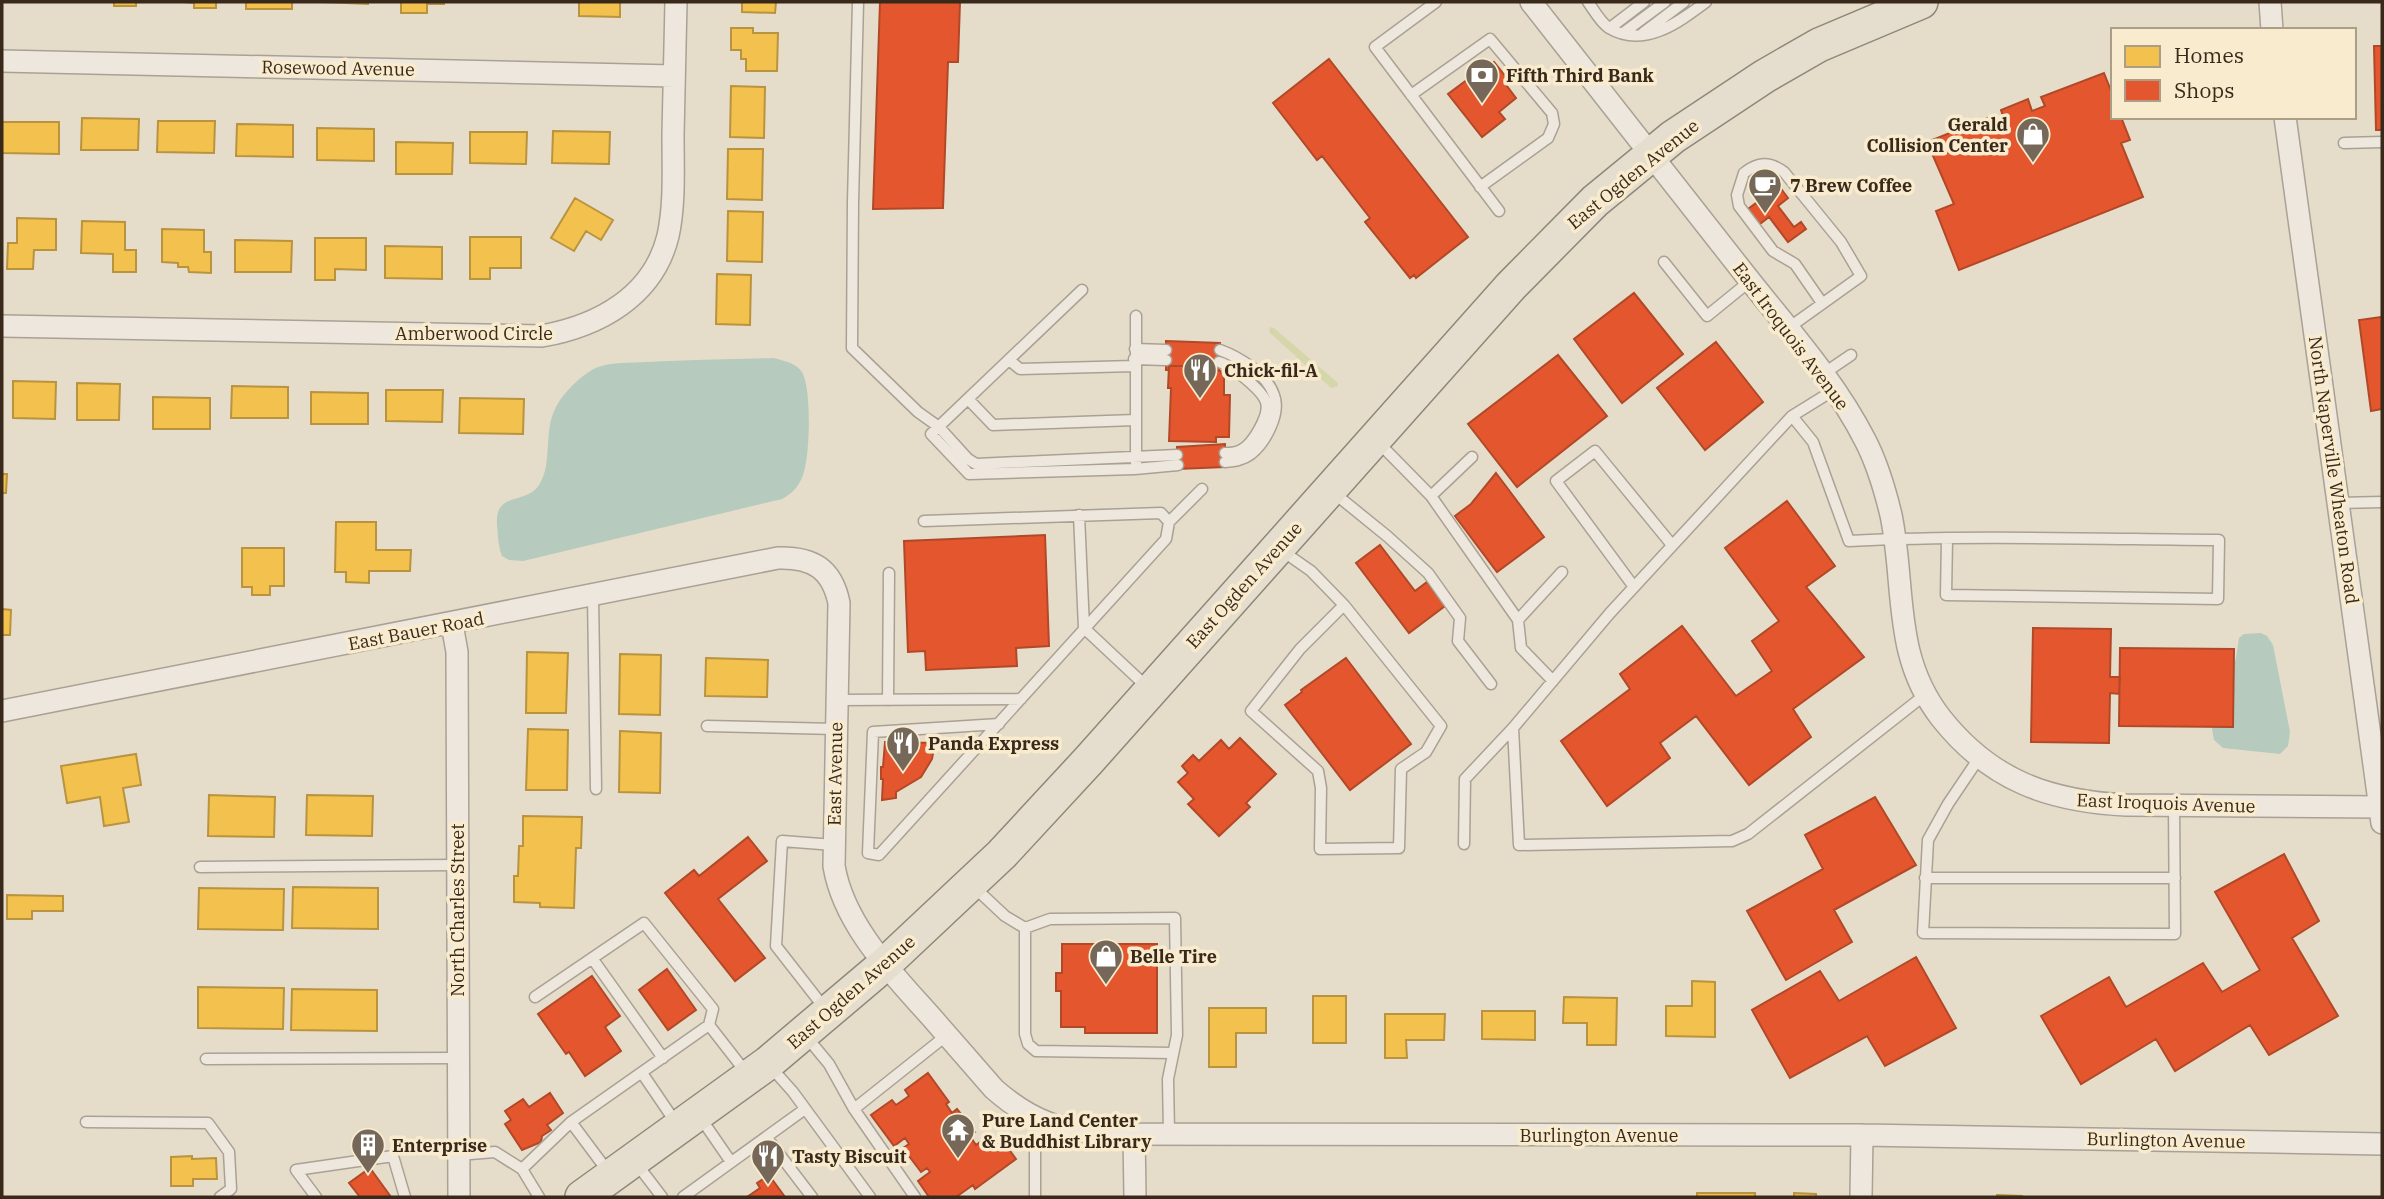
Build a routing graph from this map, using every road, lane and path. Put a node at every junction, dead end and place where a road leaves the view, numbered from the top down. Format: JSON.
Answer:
{"nodes":[{"id":1,"x":676,"y":2,"type":"edge"},
{"id":2,"x":858,"y":2,"type":"edge"},
{"id":3,"x":1436,"y":2,"type":"edge"},
{"id":4,"x":1531,"y":2,"type":"edge"},
{"id":5,"x":1588,"y":2,"type":"edge"},
{"id":6,"x":1644,"y":2,"type":"edge"},
{"id":7,"x":1665,"y":2,"type":"edge"},
{"id":8,"x":1684,"y":2,"type":"edge"},
{"id":9,"x":1706,"y":2,"type":"edge"},
{"id":10,"x":1922,"y":2,"type":"edge"},
{"id":11,"x":2270,"y":2,"type":"edge"},
{"id":12,"x":1610,"y":28,"type":"junction"},
{"id":13,"x":2272,"y":28,"type":"edge"},
{"id":14,"x":1623,"y":33,"type":"junction"},
{"id":15,"x":1641,"y":35,"type":"junction"},
{"id":16,"x":2,"y":61,"type":"edge"},
{"id":17,"x":674,"y":76,"type":"junction"},
{"id":18,"x":1411,"y":95,"type":"junction"},
{"id":19,"x":2285,"y":119,"type":"edge"},
{"id":20,"x":2382,"y":142,"type":"edge"},
{"id":21,"x":2344,"y":144,"type":"dead end"},
{"id":22,"x":1651,"y":155,"type":"junction"},
{"id":23,"x":1480,"y":187,"type":"junction"},
{"id":24,"x":1499,"y":211,"type":"dead end"},
{"id":25,"x":1664,"y":262,"type":"dead end"},
{"id":26,"x":1750,"y":281,"type":"junction"},
{"id":27,"x":1082,"y":290,"type":"dead end"},
{"id":28,"x":1822,"y":303,"type":"junction"},
{"id":29,"x":1136,"y":316,"type":"dead end"},
{"id":30,"x":2,"y":326,"type":"edge"},
{"id":31,"x":1787,"y":328,"type":"junction"},
{"id":32,"x":1166,"y":355,"type":"dead end"},
{"id":33,"x":1850,"y":355,"type":"dead end"},
{"id":34,"x":1219,"y":356,"type":"dead end"},
{"id":35,"x":1134,"y":358,"type":"junction"},
{"id":36,"x":1009,"y":360,"type":"junction"},
{"id":37,"x":1828,"y":382,"type":"junction"},
{"id":38,"x":968,"y":399,"type":"junction"},
{"id":39,"x":1792,"y":416,"type":"junction"},
{"id":40,"x":1135,"y":420,"type":"junction"},
{"id":41,"x":935,"y":430,"type":"junction"},
{"id":42,"x":1374,"y":438,"type":"junction"},
{"id":43,"x":1472,"y":457,"type":"dead end"},
{"id":44,"x":1225,"y":458,"type":"dead end"},
{"id":45,"x":1177,"y":460,"type":"dead end"},
{"id":46,"x":1135,"y":463,"type":"junction"},
{"id":47,"x":1202,"y":489,"type":"dead end"},
{"id":48,"x":1329,"y":489,"type":"junction"},
{"id":49,"x":1431,"y":496,"type":"junction"},
{"id":50,"x":2382,"y":502,"type":"edge"},
{"id":51,"x":2338,"y":503,"type":"junction"},
{"id":52,"x":1079,"y":515,"type":"junction"},
{"id":53,"x":924,"y":521,"type":"dead end"},
{"id":54,"x":1169,"y":522,"type":"junction"},
{"id":55,"x":1893,"y":537,"type":"junction"},
{"id":56,"x":1947,"y":538,"type":"junction"},
{"id":57,"x":1672,"y":545,"type":"junction"},
{"id":58,"x":1277,"y":548,"type":"junction"},
{"id":59,"x":1562,"y":572,"type":"dead end"},
{"id":60,"x":889,"y":573,"type":"dead end"},
{"id":61,"x":827,"y":574,"type":"joint"},
{"id":62,"x":1634,"y":587,"type":"junction"},
{"id":63,"x":593,"y":597,"type":"junction"},
{"id":64,"x":1344,"y":605,"type":"junction"},
{"id":65,"x":1518,"y":620,"type":"junction"},
{"id":66,"x":452,"y":624,"type":"junction"},
{"id":67,"x":1084,"y":628,"type":"junction"},
{"id":68,"x":1553,"y":681,"type":"junction"},
{"id":69,"x":1491,"y":684,"type":"dead end"},
{"id":70,"x":1151,"y":690,"type":"junction"},
{"id":71,"x":1926,"y":694,"type":"junction"},
{"id":72,"x":1021,"y":699,"type":"junction"},
{"id":73,"x":888,"y":700,"type":"junction"},
{"id":74,"x":837,"y":701,"type":"junction"},
{"id":75,"x":2,"y":711,"type":"edge"},
{"id":76,"x":999,"y":724,"type":"junction"},
{"id":77,"x":707,"y":726,"type":"dead end"},
{"id":78,"x":1513,"y":728,"type":"junction"},
{"id":79,"x":836,"y":729,"type":"junction"},
{"id":80,"x":1979,"y":758,"type":"junction"},
{"id":81,"x":596,"y":789,"type":"dead end"},
{"id":82,"x":2174,"y":806,"type":"junction"},
{"id":83,"x":2381,"y":815,"type":"edge"},
{"id":84,"x":1464,"y":844,"type":"dead end"},
{"id":85,"x":834,"y":845,"type":"junction"},
{"id":86,"x":457,"y":865,"type":"junction"},
{"id":87,"x":200,"y":867,"type":"dead end"},
{"id":88,"x":1925,"y":878,"type":"junction"},
{"id":89,"x":2175,"y":878,"type":"junction"},
{"id":90,"x":972,"y":884,"type":"junction"},
{"id":91,"x":1025,"y":928,"type":"junction"},
{"id":92,"x":592,"y":958,"type":"junction"},
{"id":93,"x":885,"y":964,"type":"junction"},
{"id":94,"x":535,"y":997,"type":"dead end"},
{"id":95,"x":816,"y":1023,"type":"junction"},
{"id":96,"x":709,"y":1025,"type":"junction"},
{"id":97,"x":947,"y":1035,"type":"junction"},
{"id":98,"x":1173,"y":1053,"type":"junction"},
{"id":99,"x":457,"y":1058,"type":"junction"},
{"id":100,"x":663,"y":1058,"type":"junction"},
{"id":101,"x":206,"y":1059,"type":"dead end"},
{"id":102,"x":758,"y":1070,"type":"junction"},
{"id":103,"x":642,"y":1073,"type":"junction"},
{"id":104,"x":854,"y":1108,"type":"junction"},
{"id":105,"x":805,"y":1109,"type":"junction"},
{"id":106,"x":689,"y":1121,"type":"junction"},
{"id":107,"x":86,"y":1122,"type":"dead end"},
{"id":108,"x":570,"y":1122,"type":"junction"},
{"id":109,"x":1043,"y":1122,"type":"junction"},
{"id":110,"x":1134,"y":1133,"type":"junction"},
{"id":111,"x":1168,"y":1133,"type":"junction"},
{"id":112,"x":1862,"y":1135,"type":"junction"},
{"id":113,"x":767,"y":1138,"type":"junction"},
{"id":114,"x":2382,"y":1144,"type":"edge"},
{"id":115,"x":458,"y":1155,"type":"junction"},
{"id":116,"x":731,"y":1163,"type":"junction"},
{"id":117,"x":623,"y":1168,"type":"junction"},
{"id":118,"x":522,"y":1169,"type":"junction"},
{"id":119,"x":220,"y":1197,"type":"edge"},
{"id":120,"x":316,"y":1197,"type":"edge"},
{"id":121,"x":405,"y":1197,"type":"edge"},
{"id":122,"x":459,"y":1197,"type":"edge"},
{"id":123,"x":539,"y":1197,"type":"edge"},
{"id":124,"x":582,"y":1197,"type":"edge"},
{"id":125,"x":662,"y":1197,"type":"edge"},
{"id":126,"x":684,"y":1197,"type":"edge"},
{"id":127,"x":812,"y":1197,"type":"edge"},
{"id":128,"x":870,"y":1197,"type":"edge"},
{"id":129,"x":915,"y":1197,"type":"edge"},
{"id":130,"x":1035,"y":1197,"type":"edge"},
{"id":131,"x":1135,"y":1197,"type":"edge"},
{"id":132,"x":1861,"y":1197,"type":"edge"}],
"edges":[{"from":1,"to":17,"type":"street","name":"Amberwood Circle"},
{"from":2,"to":41,"type":"lane"},
{"from":3,"to":18,"type":"lane"},
{"from":4,"to":22,"type":"street","name":"East Iroquois Avenue"},
{"from":5,"to":12,"type":"lane"},
{"from":6,"to":12,"type":"lane"},
{"from":7,"to":14,"type":"lane"},
{"from":8,"to":15,"type":"lane"},
{"from":9,"to":15,"type":"lane"},
{"from":10,"to":22,"type":"main road","name":"East Ogden Avenue"},
{"from":11,"to":13,"type":"street"},
{"from":12,"to":14,"type":"lane"},
{"from":14,"to":15,"type":"lane"},
{"from":16,"to":17,"type":"street","name":"Rosewood Avenue"},
{"from":17,"to":30,"type":"street","name":"Amberwood Circle"},
{"from":18,"to":23,"type":"lane"},
{"from":18,"to":23,"type":"lane"},
{"from":19,"to":51,"type":"street","name":"North Naperville Wheaton Road"},
{"from":20,"to":21,"type":"lane"},
{"from":22,"to":26,"type":"street","name":"East Iroquois Avenue"},
{"from":22,"to":42,"type":"main road","name":"East Ogden Avenue"},
{"from":23,"to":24,"type":"lane"},
{"from":25,"to":26,"type":"lane"},
{"from":26,"to":31,"type":"street","name":"East Iroquois Avenue"},
{"from":27,"to":36,"type":"lane"},
{"from":28,"to":28,"type":"lane"},
{"from":28,"to":31,"type":"lane"},
{"from":29,"to":35,"type":"lane"},
{"from":31,"to":37,"type":"street","name":"East Iroquois Avenue"},
{"from":32,"to":35,"type":"lane"},
{"from":33,"to":37,"type":"lane"},
{"from":34,"to":44,"type":"lane"},
{"from":35,"to":36,"type":"lane"},
{"from":35,"to":40,"type":"lane"},
{"from":36,"to":38,"type":"lane"},
{"from":37,"to":39,"type":"lane"},
{"from":37,"to":55,"type":"street","name":"East Iroquois Avenue"},
{"from":38,"to":40,"type":"lane"},
{"from":38,"to":41,"type":"lane"},
{"from":39,"to":55,"type":"lane"},
{"from":39,"to":57,"type":"lane"},
{"from":40,"to":46,"type":"lane"},
{"from":41,"to":46,"type":"lane"},
{"from":42,"to":48,"type":"main road","name":"East Ogden Avenue"},
{"from":42,"to":49,"type":"lane"},
{"from":43,"to":49,"type":"lane"},
{"from":45,"to":46,"type":"lane"},
{"from":47,"to":54,"type":"lane"},
{"from":48,"to":58,"type":"main road","name":"East Ogden Avenue"},
{"from":48,"to":69,"type":"lane"},
{"from":49,"to":65,"type":"lane"},
{"from":50,"to":51,"type":"lane"},
{"from":51,"to":83,"type":"street","name":"North Naperville Wheaton Road"},
{"from":52,"to":53,"type":"lane"},
{"from":52,"to":54,"type":"lane"},
{"from":52,"to":67,"type":"lane"},
{"from":54,"to":67,"type":"lane"},
{"from":55,"to":56,"type":"lane"},
{"from":55,"to":71,"type":"street","name":"East Iroquois Avenue"},
{"from":56,"to":56,"type":"lane"},
{"from":57,"to":62,"type":"lane"},
{"from":57,"to":62,"type":"lane"},
{"from":58,"to":64,"type":"lane"},
{"from":58,"to":70,"type":"main road","name":"East Ogden Avenue"},
{"from":59,"to":65,"type":"lane"},
{"from":60,"to":73,"type":"lane"},
{"from":61,"to":63,"type":"street","name":"East Bauer Road"},
{"from":61,"to":74,"type":"street","name":"East Avenue"},
{"from":62,"to":68,"type":"lane"},
{"from":63,"to":66,"type":"street","name":"East Bauer Road"},
{"from":63,"to":81,"type":"lane"},
{"from":64,"to":64,"type":"lane"},
{"from":65,"to":68,"type":"lane"},
{"from":66,"to":75,"type":"street","name":"East Bauer Road"},
{"from":66,"to":86,"type":"street","name":"North Charles Street"},
{"from":67,"to":70,"type":"lane"},
{"from":67,"to":72,"type":"lane"},
{"from":68,"to":78,"type":"lane"},
{"from":70,"to":90,"type":"main road","name":"East Ogden Avenue"},
{"from":71,"to":78,"type":"lane"},
{"from":71,"to":80,"type":"street","name":"East Iroquois Avenue"},
{"from":72,"to":73,"type":"lane"},
{"from":72,"to":76,"type":"lane"},
{"from":73,"to":74,"type":"lane"},
{"from":74,"to":79,"type":"street","name":"East Avenue"},
{"from":76,"to":76,"type":"lane"},
{"from":77,"to":79,"type":"lane"},
{"from":78,"to":84,"type":"lane"},
{"from":79,"to":85,"type":"street","name":"East Avenue"},
{"from":80,"to":82,"type":"street","name":"East Iroquois Avenue"},
{"from":80,"to":88,"type":"lane"},
{"from":82,"to":83,"type":"street","name":"East Iroquois Avenue"},
{"from":82,"to":89,"type":"lane"},
{"from":85,"to":93,"type":"street","name":"East Avenue"},
{"from":85,"to":95,"type":"lane"},
{"from":86,"to":87,"type":"lane"},
{"from":86,"to":99,"type":"street","name":"North Charles Street"},
{"from":88,"to":89,"type":"lane"},
{"from":88,"to":89,"type":"lane"},
{"from":90,"to":91,"type":"lane"},
{"from":90,"to":93,"type":"main road","name":"East Ogden Avenue"},
{"from":91,"to":98,"type":"lane"},
{"from":91,"to":98,"type":"lane"},
{"from":92,"to":94,"type":"lane"},
{"from":92,"to":96,"type":"lane"},
{"from":92,"to":100,"type":"lane"},
{"from":93,"to":95,"type":"main road","name":"East Ogden Avenue"},
{"from":93,"to":97,"type":"street","name":"Burlington Avenue"},
{"from":95,"to":102,"type":"main road","name":"East Ogden Avenue"},
{"from":95,"to":104,"type":"lane"},
{"from":96,"to":100,"type":"lane"},
{"from":96,"to":102,"type":"lane"},
{"from":97,"to":104,"type":"lane"},
{"from":97,"to":109,"type":"street","name":"Burlington Avenue"},
{"from":98,"to":111,"type":"lane"},
{"from":99,"to":101,"type":"lane"},
{"from":99,"to":115,"type":"street","name":"North Charles Street"},
{"from":100,"to":103,"type":"lane"},
{"from":102,"to":105,"type":"lane"},
{"from":102,"to":106,"type":"main road","name":"East Ogden Avenue"},
{"from":103,"to":106,"type":"lane"},
{"from":103,"to":108,"type":"lane"},
{"from":104,"to":129,"type":"lane"},
{"from":105,"to":113,"type":"lane"},
{"from":105,"to":128,"type":"lane"},
{"from":106,"to":116,"type":"lane"},
{"from":106,"to":117,"type":"main road","name":"East Ogden Avenue"},
{"from":107,"to":119,"type":"lane"},
{"from":108,"to":117,"type":"lane"},
{"from":108,"to":118,"type":"lane"},
{"from":109,"to":110,"type":"street","name":"Burlington Avenue"},
{"from":109,"to":130,"type":"lane"},
{"from":110,"to":111,"type":"street","name":"Burlington Avenue"},
{"from":110,"to":131,"type":"street"},
{"from":111,"to":112,"type":"street","name":"Burlington Avenue"},
{"from":112,"to":114,"type":"street","name":"Burlington Avenue"},
{"from":112,"to":132,"type":"street"},
{"from":113,"to":116,"type":"lane"},
{"from":113,"to":127,"type":"lane"},
{"from":115,"to":118,"type":"lane"},
{"from":115,"to":122,"type":"street","name":"North Charles Street"},
{"from":116,"to":126,"type":"lane"},
{"from":117,"to":124,"type":"main road","name":"East Ogden Avenue"},
{"from":117,"to":125,"type":"lane"},
{"from":118,"to":123,"type":"lane"},
{"from":120,"to":121,"type":"lane"}]}
